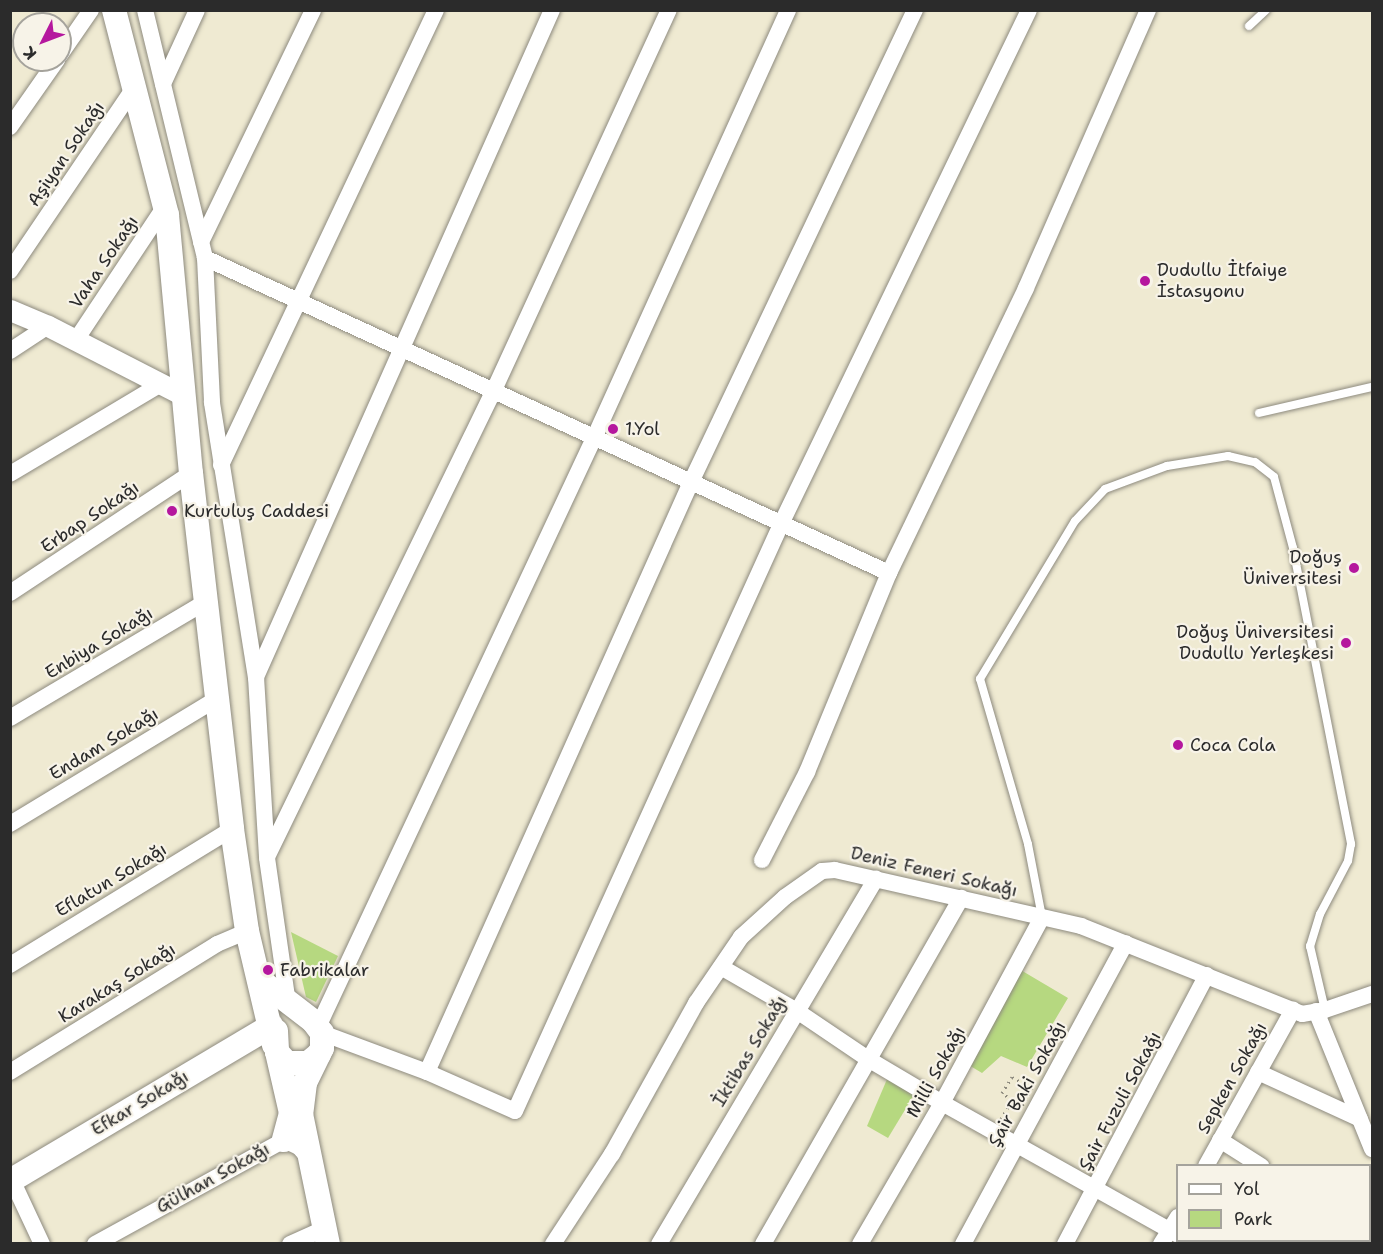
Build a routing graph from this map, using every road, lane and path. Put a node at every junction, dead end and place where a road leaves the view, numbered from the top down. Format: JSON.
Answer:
{"nodes":[{"id":1,"x":91,"y":10,"type":"edge"},
{"id":2,"x":114,"y":10,"type":"edge"},
{"id":3,"x":145,"y":10,"type":"edge"},
{"id":4,"x":197,"y":10,"type":"edge"},
{"id":5,"x":313,"y":10,"type":"edge"},
{"id":6,"x":436,"y":10,"type":"edge"},
{"id":7,"x":552,"y":10,"type":"edge"},
{"id":8,"x":669,"y":10,"type":"edge"},
{"id":9,"x":788,"y":10,"type":"edge"},
{"id":10,"x":915,"y":10,"type":"edge"},
{"id":11,"x":1029,"y":10,"type":"edge"},
{"id":12,"x":1148,"y":10,"type":"edge"},
{"id":13,"x":1266,"y":10,"type":"edge"},
{"id":14,"x":1249,"y":26,"type":"dead end"},
{"id":15,"x":72,"y":38,"type":"edge"},
{"id":16,"x":49,"y":72,"type":"edge"},
{"id":17,"x":163,"y":84,"type":"junction"},
{"id":18,"x":134,"y":88,"type":"junction"},
{"id":19,"x":10,"y":127,"type":"edge"},
{"id":20,"x":165,"y":206,"type":"junction"},
{"id":21,"x":203,"y":250,"type":"junction"},
{"id":22,"x":10,"y":271,"type":"edge"},
{"id":23,"x":301,"y":301,"type":"junction"},
{"id":24,"x":10,"y":310,"type":"edge"},
{"id":25,"x":48,"y":326,"type":"junction"},
{"id":26,"x":76,"y":340,"type":"junction"},
{"id":27,"x":404,"y":349,"type":"junction"},
{"id":28,"x":10,"y":351,"type":"edge"},
{"id":29,"x":161,"y":384,"type":"junction"},
{"id":30,"x":1372,"y":387,"type":"edge"},
{"id":31,"x":494,"y":390,"type":"junction"},
{"id":32,"x":183,"y":395,"type":"junction"},
{"id":33,"x":1259,"y":413,"type":"dead end"},
{"id":34,"x":596,"y":436,"type":"junction"},
{"id":35,"x":221,"y":465,"type":"junction"},
{"id":36,"x":191,"y":473,"type":"junction"},
{"id":37,"x":10,"y":474,"type":"edge"},
{"id":38,"x":692,"y":480,"type":"junction"},
{"id":39,"x":782,"y":522,"type":"junction"},
{"id":40,"x":889,"y":573,"type":"junction"},
{"id":41,"x":10,"y":593,"type":"edge"},
{"id":42,"x":207,"y":601,"type":"junction"},
{"id":43,"x":256,"y":677,"type":"junction"},
{"id":44,"x":218,"y":698,"type":"junction"},
{"id":45,"x":10,"y":718,"type":"edge"},
{"id":46,"x":10,"y":824,"type":"edge"},
{"id":47,"x":232,"y":829,"type":"junction"},
{"id":48,"x":267,"y":858,"type":"junction"},
{"id":49,"x":762,"y":860,"type":"dead end"},
{"id":50,"x":876,"y":879,"type":"junction"},
{"id":51,"x":961,"y":898,"type":"junction"},
{"id":52,"x":1042,"y":917,"type":"junction"},
{"id":53,"x":247,"y":931,"type":"junction"},
{"id":54,"x":1126,"y":943,"type":"junction"},
{"id":55,"x":10,"y":965,"type":"edge"},
{"id":56,"x":721,"y":967,"type":"junction"},
{"id":57,"x":1208,"y":975,"type":"junction"},
{"id":58,"x":261,"y":981,"type":"junction"},
{"id":59,"x":1372,"y":994,"type":"edge"},
{"id":60,"x":1293,"y":1010,"type":"junction"},
{"id":61,"x":797,"y":1011,"type":"junction"},
{"id":62,"x":1320,"y":1011,"type":"junction"},
{"id":63,"x":311,"y":1027,"type":"junction"},
{"id":64,"x":274,"y":1041,"type":"junction"},
{"id":65,"x":868,"y":1059,"type":"junction"},
{"id":66,"x":1258,"y":1071,"type":"junction"},
{"id":67,"x":10,"y":1072,"type":"edge"},
{"id":68,"x":428,"y":1072,"type":"junction"},
{"id":69,"x":1012,"y":1100,"type":"junction"},
{"id":70,"x":942,"y":1103,"type":"junction"},
{"id":71,"x":1360,"y":1119,"type":"junction"},
{"id":72,"x":994,"y":1131,"type":"junction"},
{"id":73,"x":284,"y":1140,"type":"junction"},
{"id":74,"x":1220,"y":1140,"type":"junction"},
{"id":75,"x":1017,"y":1143,"type":"junction"},
{"id":76,"x":1372,"y":1149,"type":"edge"},
{"id":77,"x":311,"y":1162,"type":"junction"},
{"id":78,"x":1207,"y":1164,"type":"edge"},
{"id":79,"x":1258,"y":1164,"type":"edge"},
{"id":80,"x":11,"y":1181,"type":"edge"},
{"id":81,"x":1096,"y":1188,"type":"junction"},
{"id":82,"x":1172,"y":1232,"type":"edge"},
{"id":83,"x":327,"y":1236,"type":"edge"},
{"id":84,"x":42,"y":1244,"type":"edge"},
{"id":85,"x":95,"y":1244,"type":"edge"},
{"id":86,"x":290,"y":1244,"type":"edge"},
{"id":87,"x":554,"y":1244,"type":"edge"},
{"id":88,"x":659,"y":1244,"type":"edge"},
{"id":89,"x":763,"y":1244,"type":"edge"},
{"id":90,"x":860,"y":1244,"type":"edge"},
{"id":91,"x":963,"y":1244,"type":"edge"},
{"id":92,"x":1065,"y":1244,"type":"edge"}],
"edges":[{"from":1,"to":15,"type":"street"},
{"from":2,"to":18,"type":"main road"},
{"from":3,"to":17,"type":"street"},
{"from":4,"to":17,"type":"street"},
{"from":5,"to":21,"type":"street"},
{"from":6,"to":23,"type":"street"},
{"from":7,"to":27,"type":"street"},
{"from":8,"to":31,"type":"street"},
{"from":9,"to":34,"type":"street"},
{"from":10,"to":38,"type":"street"},
{"from":11,"to":39,"type":"street"},
{"from":12,"to":40,"type":"street"},
{"from":13,"to":14,"type":"lane"},
{"from":16,"to":19,"type":"street"},
{"from":17,"to":21,"type":"street"},
{"from":18,"to":20,"type":"main road"},
{"from":18,"to":22,"type":"street","name":"Aşiyan Sokağı"},
{"from":20,"to":26,"type":"street","name":"Vaha Sokağı"},
{"from":20,"to":32,"type":"main road"},
{"from":21,"to":23,"type":"street"},
{"from":21,"to":35,"type":"street"},
{"from":23,"to":27,"type":"street"},
{"from":23,"to":35,"type":"street"},
{"from":24,"to":25,"type":"street"},
{"from":25,"to":26,"type":"street"},
{"from":25,"to":28,"type":"street"},
{"from":26,"to":29,"type":"street"},
{"from":27,"to":31,"type":"street"},
{"from":27,"to":43,"type":"street"},
{"from":29,"to":32,"type":"street"},
{"from":29,"to":37,"type":"street"},
{"from":30,"to":33,"type":"lane"},
{"from":31,"to":34,"type":"street"},
{"from":31,"to":48,"type":"street"},
{"from":32,"to":36,"type":"main road"},
{"from":34,"to":38,"type":"street"},
{"from":34,"to":63,"type":"street"},
{"from":35,"to":43,"type":"street"},
{"from":36,"to":41,"type":"street","name":"Erbap Sokağı"},
{"from":36,"to":42,"type":"main road"},
{"from":38,"to":39,"type":"street"},
{"from":38,"to":68,"type":"street"},
{"from":39,"to":40,"type":"street"},
{"from":39,"to":68,"type":"street"},
{"from":40,"to":49,"type":"street"},
{"from":42,"to":44,"type":"main road"},
{"from":42,"to":45,"type":"street","name":"Enbiya Sokağı"},
{"from":43,"to":48,"type":"street"},
{"from":44,"to":46,"type":"street","name":"Endam Sokağı"},
{"from":44,"to":47,"type":"main road"},
{"from":47,"to":53,"type":"main road"},
{"from":47,"to":55,"type":"street","name":"Eflatun Sokağı"},
{"from":48,"to":63,"type":"street"},
{"from":50,"to":51,"type":"street","name":"Deniz Feneri Sokağı"},
{"from":50,"to":56,"type":"street","name":"Deniz Feneri Sokağı"},
{"from":50,"to":61,"type":"street","name":"İktibas Sokağı"},
{"from":51,"to":52,"type":"street","name":"Deniz Feneri Sokağı"},
{"from":51,"to":65,"type":"street"},
{"from":52,"to":54,"type":"street","name":"Deniz Feneri Sokağı"},
{"from":52,"to":62,"type":"lane"},
{"from":52,"to":70,"type":"street","name":"Milli Sokağı"},
{"from":53,"to":58,"type":"main road"},
{"from":53,"to":67,"type":"street","name":"Karakaş Sokağı"},
{"from":54,"to":57,"type":"street","name":"Deniz Feneri Sokağı"},
{"from":54,"to":75,"type":"street","name":"Şair Baki Sokağı"},
{"from":56,"to":61,"type":"street"},
{"from":56,"to":87,"type":"street","name":"Deniz Feneri Sokağı"},
{"from":57,"to":60,"type":"street","name":"Deniz Feneri Sokağı"},
{"from":57,"to":81,"type":"street","name":"Şair Fuzuli Sokağı"},
{"from":58,"to":63,"type":"main road"},
{"from":58,"to":64,"type":"main road"},
{"from":59,"to":62,"type":"street","name":"Deniz Feneri Sokağı"},
{"from":60,"to":62,"type":"street","name":"Deniz Feneri Sokağı"},
{"from":60,"to":66,"type":"street","name":"Sepken Sokağı"},
{"from":61,"to":65,"type":"street"},
{"from":61,"to":88,"type":"street","name":"İktibas Sokağı"},
{"from":62,"to":71,"type":"street"},
{"from":63,"to":64,"type":"main road"},
{"from":63,"to":64,"type":"main road"},
{"from":63,"to":68,"type":"street"},
{"from":63,"to":77,"type":"main road"},
{"from":64,"to":73,"type":"main road","name":"Gülhan Sokağı"},
{"from":64,"to":80,"type":"main road","name":"Efkar Sokağı"},
{"from":65,"to":70,"type":"street"},
{"from":65,"to":89,"type":"street"},
{"from":66,"to":71,"type":"street"},
{"from":66,"to":74,"type":"street","name":"Sepken Sokağı"},
{"from":69,"to":69,"type":"path"},
{"from":69,"to":72,"type":"path"},
{"from":70,"to":72,"type":"street"},
{"from":70,"to":90,"type":"street","name":"Milli Sokağı"},
{"from":71,"to":76,"type":"street"},
{"from":72,"to":75,"type":"street"},
{"from":73,"to":77,"type":"street"},
{"from":73,"to":85,"type":"street","name":"Gülhan Sokağı"},
{"from":74,"to":78,"type":"street","name":"Sepken Sokağı"},
{"from":74,"to":79,"type":"street"},
{"from":75,"to":81,"type":"street"},
{"from":75,"to":91,"type":"street","name":"Şair Baki Sokağı"},
{"from":77,"to":83,"type":"main road"},
{"from":80,"to":84,"type":"street"},
{"from":81,"to":82,"type":"street"},
{"from":81,"to":92,"type":"street","name":"Şair Fuzuli Sokağı"},
{"from":83,"to":86,"type":"street"}]}
